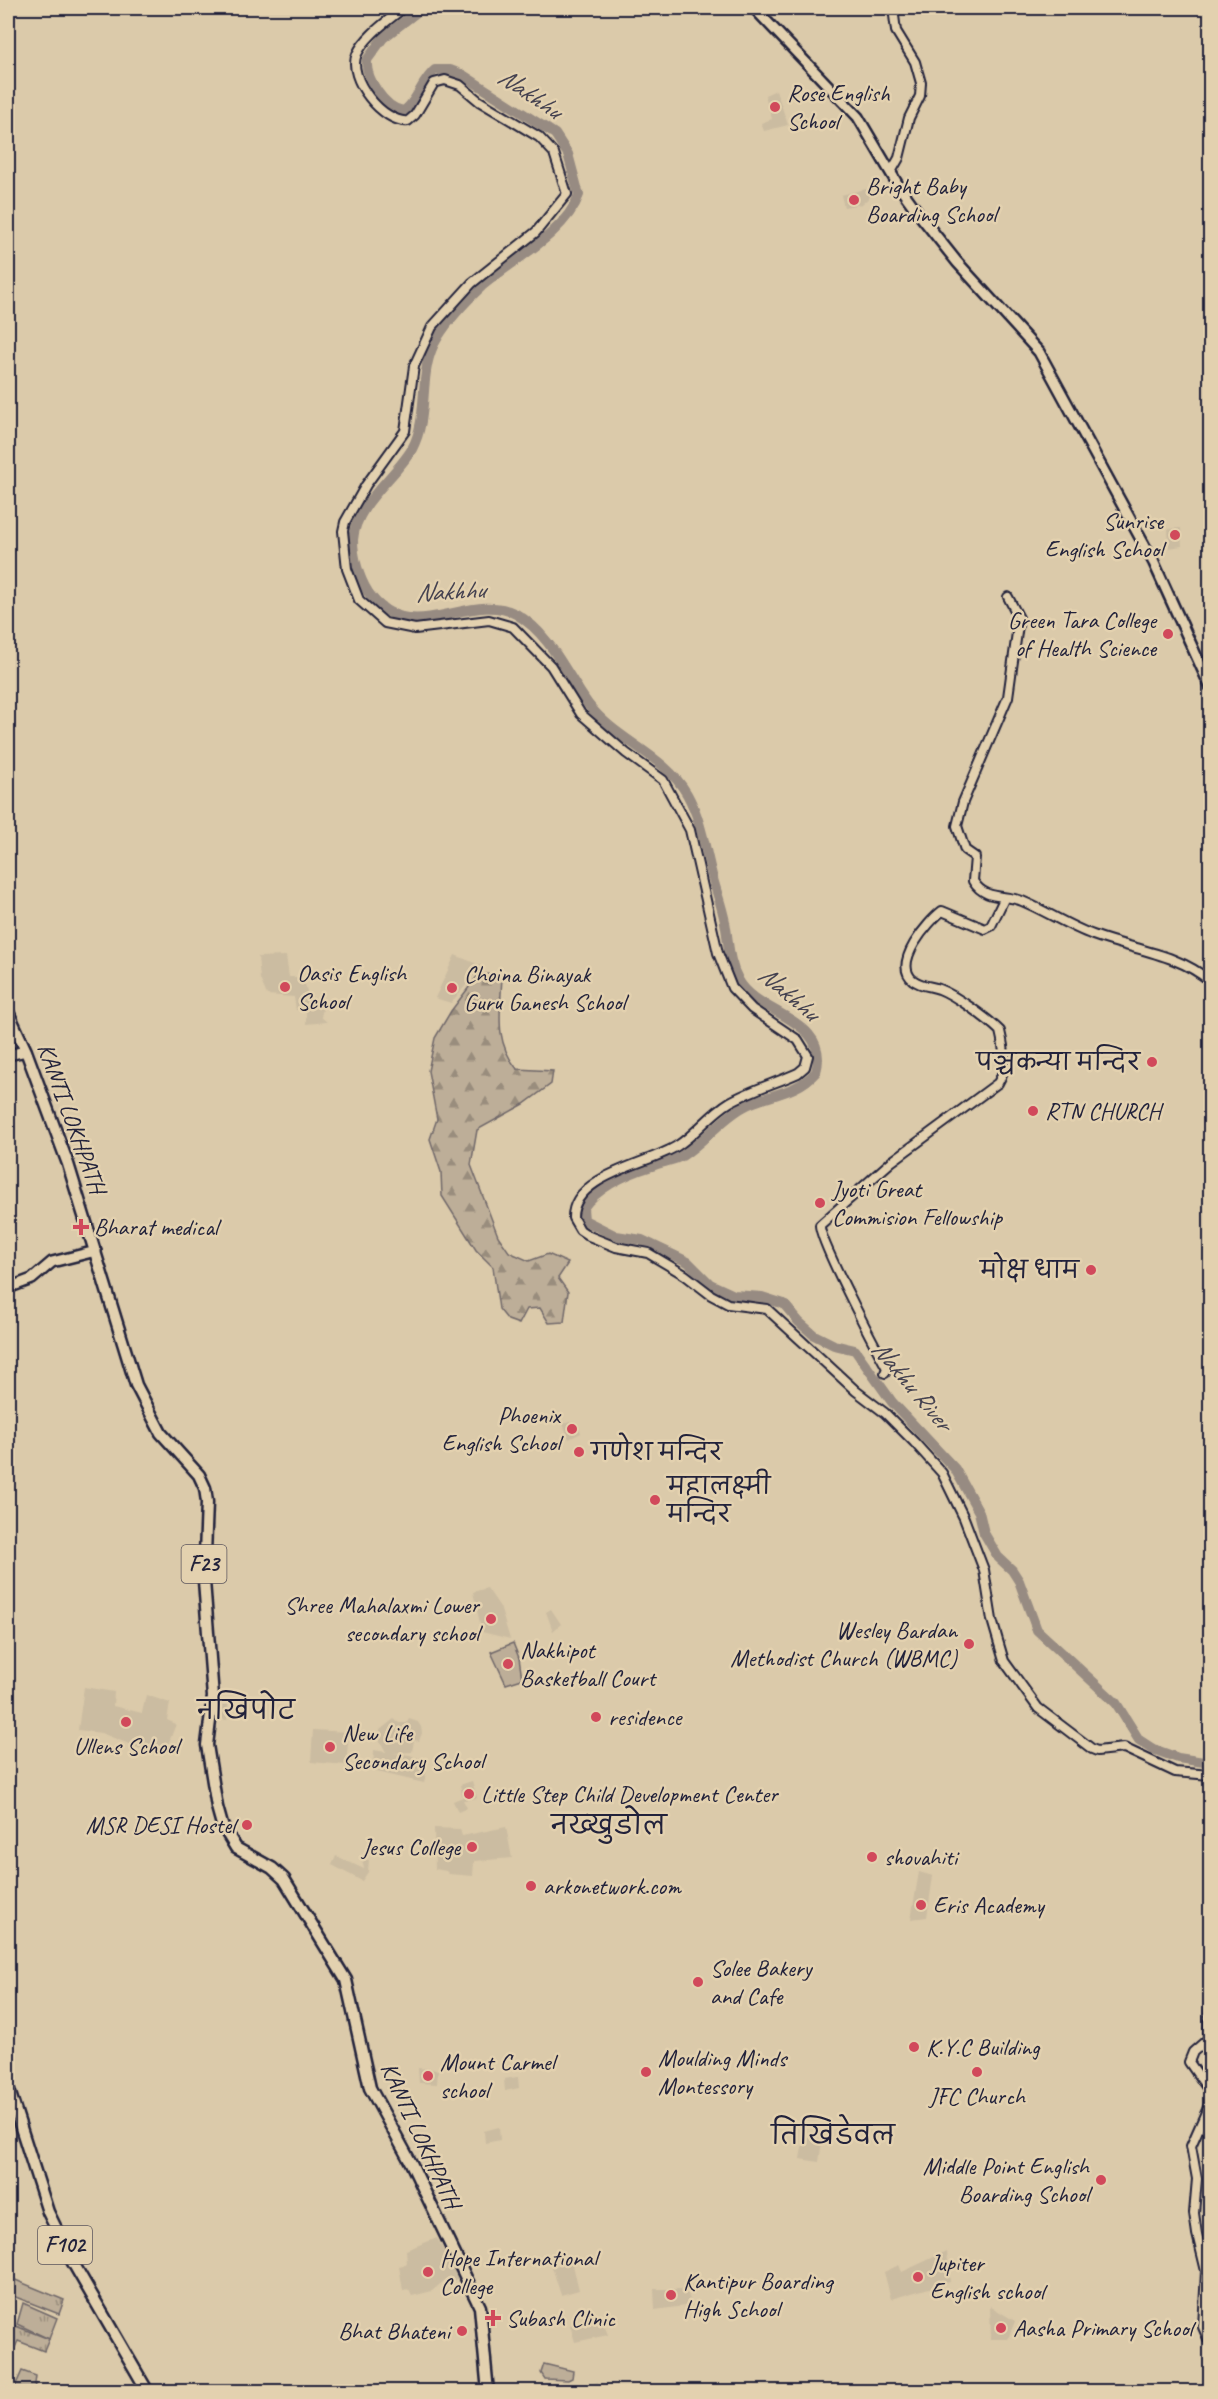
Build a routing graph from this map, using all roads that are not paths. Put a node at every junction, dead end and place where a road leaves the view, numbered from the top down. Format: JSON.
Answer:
{"nodes":[{"id":1,"x":404,"y":8,"type":"edge"},
{"id":2,"x":754,"y":8,"type":"edge"},
{"id":3,"x":893,"y":8,"type":"edge"},
{"id":4,"x":891,"y":172,"type":"junction"},
{"id":5,"x":1008,"y":597,"type":"dead end"},
{"id":6,"x":1208,"y":670,"type":"edge"},
{"id":7,"x":1210,"y":686,"type":"edge"},
{"id":8,"x":1004,"y":899,"type":"junction"},
{"id":9,"x":1210,"y":981,"type":"edge"},
{"id":10,"x":8,"y":1012,"type":"edge"},
{"id":11,"x":26,"y":1051,"type":"junction"},
{"id":12,"x":8,"y":1055,"type":"edge"},
{"id":13,"x":96,"y":1251,"type":"junction"},
{"id":14,"x":8,"y":1288,"type":"edge"},
{"id":15,"x":885,"y":1373,"type":"dead end"},
{"id":16,"x":1210,"y":1775,"type":"edge"},
{"id":17,"x":1210,"y":2003,"type":"edge"},
{"id":18,"x":8,"y":2087,"type":"edge"},
{"id":19,"x":1210,"y":2092,"type":"edge"},
{"id":20,"x":1210,"y":2103,"type":"edge"},
{"id":21,"x":1210,"y":2343,"type":"edge"},
{"id":22,"x":148,"y":2391,"type":"edge"},
{"id":23,"x":488,"y":2391,"type":"edge"}],
"edges":[{"from":1,"to":16,"type":"street"},
{"from":2,"to":4,"type":"main road"},
{"from":3,"to":4,"type":"street"},
{"from":4,"to":6,"type":"main road"},
{"from":5,"to":8,"type":"street"},
{"from":6,"to":7,"type":"main road"},
{"from":8,"to":9,"type":"street"},
{"from":8,"to":15,"type":"street"},
{"from":10,"to":11,"type":"main road","name":"KANTI LOKHPATH","number":"F23"},
{"from":11,"to":12,"type":"main road"},
{"from":11,"to":13,"type":"main road","name":"KANTI LOKHPATH","number":"F23"},
{"from":13,"to":14,"type":"main road"},
{"from":13,"to":23,"type":"main road","name":"KANTI LOKHPATH","number":"F23"},
{"from":17,"to":19,"type":"street"},
{"from":18,"to":22,"type":"main road","number":"F102"},
{"from":20,"to":21,"type":"street"}]}
